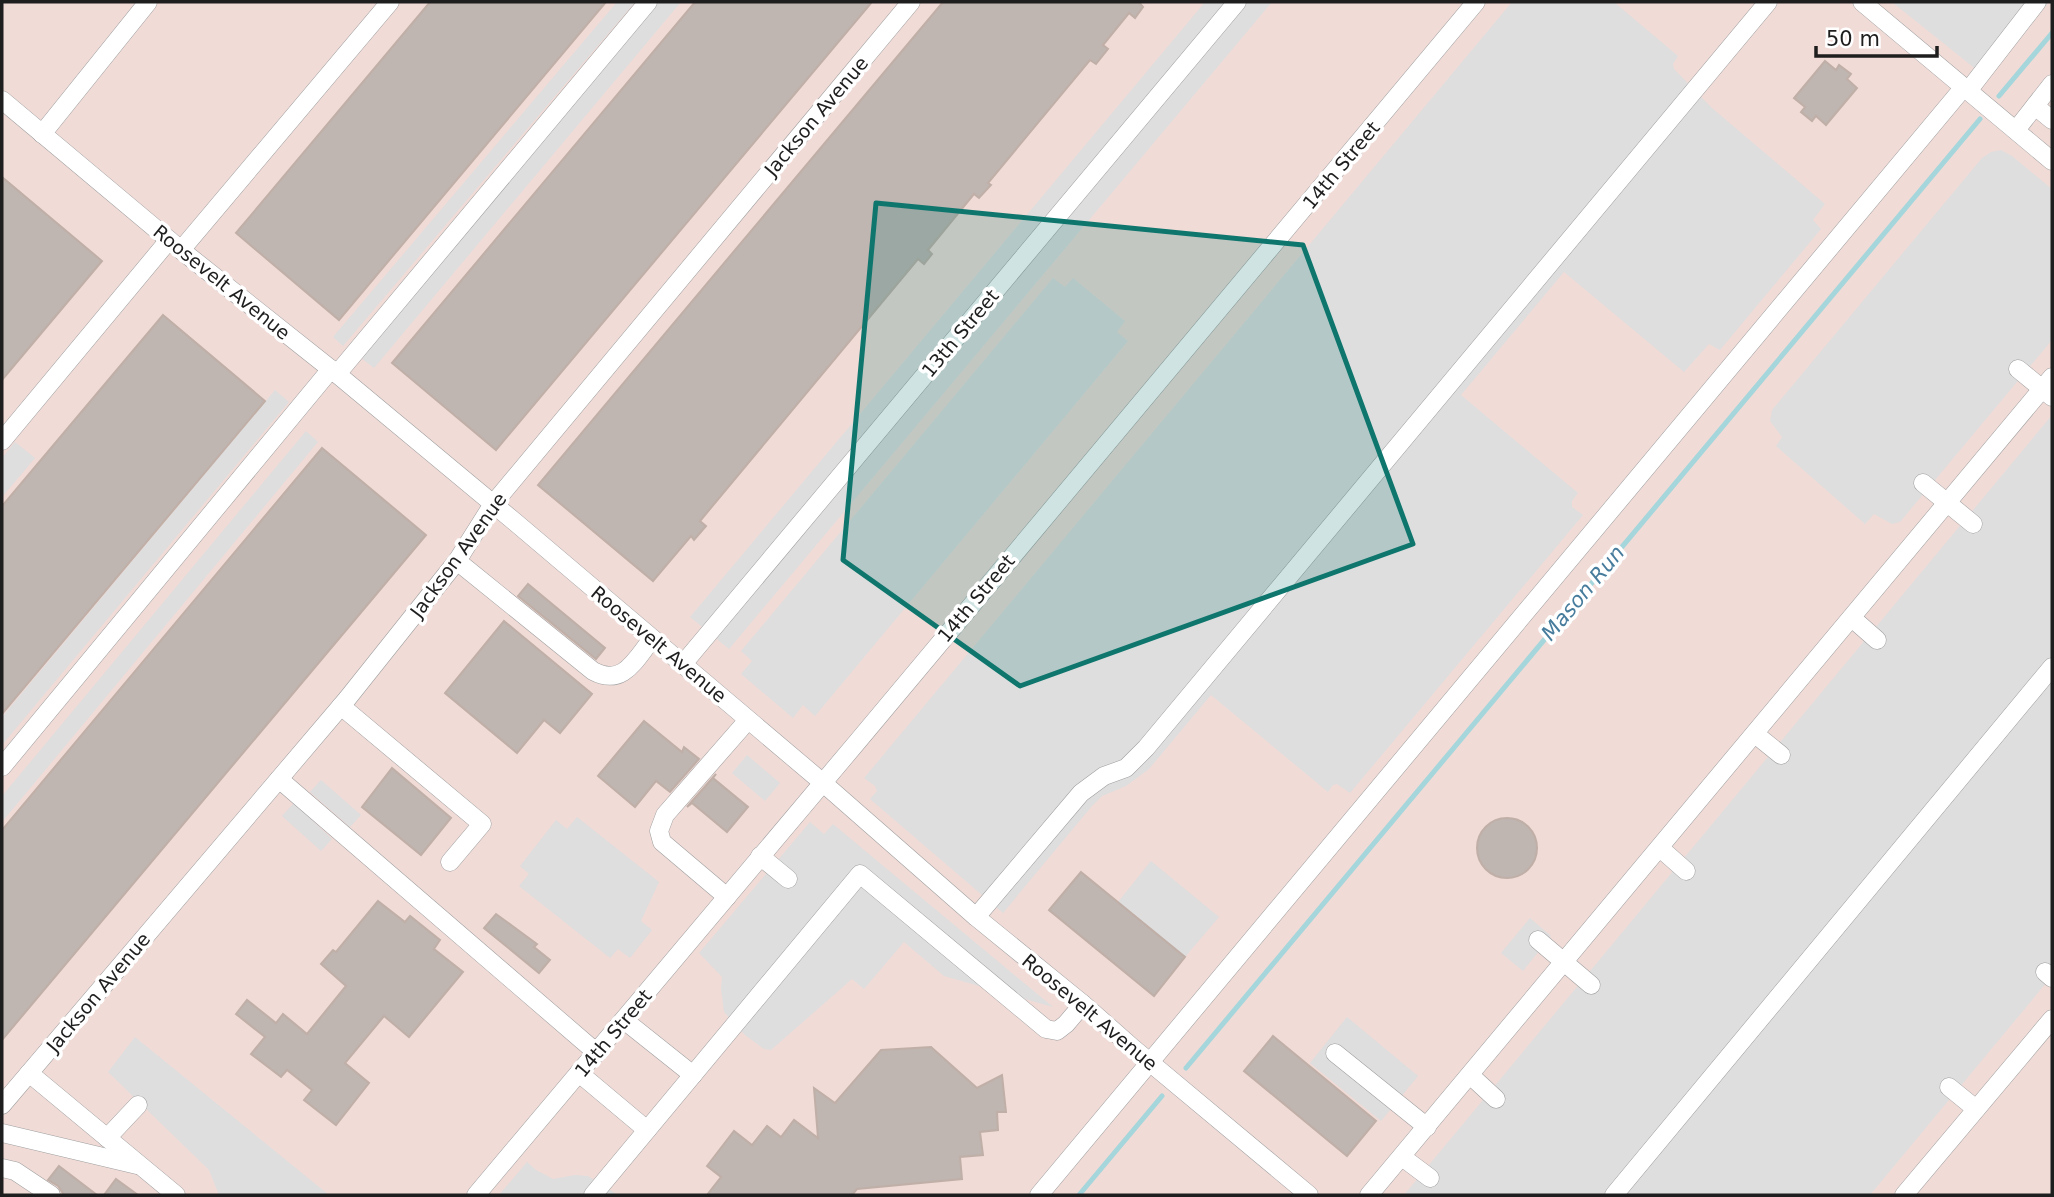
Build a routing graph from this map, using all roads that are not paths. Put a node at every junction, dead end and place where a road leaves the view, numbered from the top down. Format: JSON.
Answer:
{"nodes":[{"id":1,"x":148,"y":2,"type":"edge"},
{"id":2,"x":390,"y":2,"type":"edge"},
{"id":3,"x":648,"y":2,"type":"edge"},
{"id":4,"x":911,"y":2,"type":"edge"},
{"id":5,"x":1237,"y":2,"type":"edge"},
{"id":6,"x":1476,"y":2,"type":"edge"},
{"id":7,"x":1768,"y":2,"type":"edge"},
{"id":8,"x":1862,"y":2,"type":"edge"},
{"id":9,"x":2037,"y":2,"type":"edge"},
{"id":10,"x":2052,"y":84,"type":"edge"},
{"id":11,"x":1966,"y":89,"type":"junction"},
{"id":12,"x":2,"y":100,"type":"edge"},
{"id":13,"x":2035,"y":106,"type":"junction"},
{"id":14,"x":2052,"y":120,"type":"edge"},
{"id":15,"x":2016,"y":130,"type":"junction"},
{"id":16,"x":42,"y":134,"type":"junction"},
{"id":17,"x":2052,"y":161,"type":"edge"},
{"id":18,"x":175,"y":245,"type":"junction"},
{"id":19,"x":2018,"y":369,"type":"dead end"},
{"id":20,"x":334,"y":371,"type":"junction"},
{"id":21,"x":2049,"y":388,"type":"edge"},
{"id":22,"x":2,"y":441,"type":"edge"},
{"id":23,"x":1923,"y":483,"type":"dead end"},
{"id":24,"x":1947,"y":503,"type":"junction"},
{"id":25,"x":493,"y":504,"type":"junction"},
{"id":26,"x":1973,"y":524,"type":"dead end"},
{"id":27,"x":457,"y":561,"type":"junction"},
{"id":28,"x":1852,"y":618,"type":"junction"},
{"id":29,"x":652,"y":639,"type":"junction"},
{"id":30,"x":1877,"y":640,"type":"dead end"},
{"id":31,"x":683,"y":664,"type":"junction"},
{"id":32,"x":2052,"y":667,"type":"edge"},
{"id":33,"x":341,"y":706,"type":"junction"},
{"id":34,"x":748,"y":720,"type":"junction"},
{"id":35,"x":1755,"y":734,"type":"junction"},
{"id":36,"x":1782,"y":755,"type":"dead end"},
{"id":37,"x":2,"y":767,"type":"edge"},
{"id":38,"x":279,"y":779,"type":"junction"},
{"id":39,"x":822,"y":782,"type":"junction"},
{"id":40,"x":1660,"y":848,"type":"junction"},
{"id":41,"x":760,"y":856,"type":"junction"},
{"id":42,"x":450,"y":862,"type":"dead end"},
{"id":43,"x":1686,"y":871,"type":"dead end"},
{"id":44,"x":788,"y":879,"type":"dead end"},
{"id":45,"x":727,"y":897,"type":"junction"},
{"id":46,"x":976,"y":917,"type":"junction"},
{"id":47,"x":1538,"y":940,"type":"dead end"},
{"id":48,"x":1564,"y":962,"type":"junction"},
{"id":49,"x":1591,"y":985,"type":"dead end"},
{"id":50,"x":1083,"y":1004,"type":"junction"},
{"id":51,"x":2052,"y":1019,"type":"edge"},
{"id":52,"x":624,"y":1020,"type":"junction"},
{"id":53,"x":597,"y":1053,"type":"junction"},
{"id":54,"x":1335,"y":1053,"type":"dead end"},
{"id":55,"x":1149,"y":1061,"type":"junction"},
{"id":56,"x":29,"y":1073,"type":"junction"},
{"id":57,"x":579,"y":1073,"type":"junction"},
{"id":58,"x":693,"y":1075,"type":"junction"},
{"id":59,"x":1470,"y":1075,"type":"junction"},
{"id":60,"x":1949,"y":1087,"type":"dead end"},
{"id":61,"x":1496,"y":1099,"type":"dead end"},
{"id":62,"x":2,"y":1105,"type":"edge"},
{"id":63,"x":138,"y":1105,"type":"dead end"},
{"id":64,"x":1976,"y":1110,"type":"junction"},
{"id":65,"x":1427,"y":1127,"type":"junction"},
{"id":66,"x":648,"y":1130,"type":"junction"},
{"id":67,"x":2,"y":1133,"type":"edge"},
{"id":68,"x":107,"y":1138,"type":"junction"},
{"id":69,"x":1402,"y":1157,"type":"junction"},
{"id":70,"x":140,"y":1166,"type":"junction"},
{"id":71,"x":2,"y":1168,"type":"edge"},
{"id":72,"x":1430,"y":1178,"type":"dead end"},
{"id":73,"x":166,"y":1192,"type":"edge"},
{"id":74,"x":51,"y":1195,"type":"edge"},
{"id":75,"x":477,"y":1195,"type":"edge"},
{"id":76,"x":593,"y":1195,"type":"edge"},
{"id":77,"x":1039,"y":1195,"type":"edge"},
{"id":78,"x":1309,"y":1195,"type":"edge"},
{"id":79,"x":1369,"y":1195,"type":"edge"},
{"id":80,"x":1614,"y":1195,"type":"edge"},
{"id":81,"x":1904,"y":1195,"type":"edge"}],
"edges":[{"from":1,"to":16,"type":"street"},
{"from":2,"to":18,"type":"street"},
{"from":3,"to":20,"type":"street"},
{"from":4,"to":25,"type":"street","name":"Jackson Avenue"},
{"from":5,"to":31,"type":"street","name":"13th Street"},
{"from":6,"to":39,"type":"street","name":"14th Street"},
{"from":7,"to":46,"type":"street"},
{"from":8,"to":11,"type":"street"},
{"from":9,"to":11,"type":"street"},
{"from":10,"to":13,"type":"street"},
{"from":11,"to":15,"type":"street"},
{"from":11,"to":55,"type":"street"},
{"from":12,"to":16,"type":"street","name":"Roosevelt Avenue"},
{"from":13,"to":14,"type":"street"},
{"from":13,"to":15,"type":"street"},
{"from":15,"to":17,"type":"street"},
{"from":16,"to":18,"type":"street","name":"Roosevelt Avenue"},
{"from":18,"to":20,"type":"street","name":"Roosevelt Avenue"},
{"from":18,"to":22,"type":"street"},
{"from":19,"to":21,"type":"street"},
{"from":20,"to":25,"type":"street","name":"Roosevelt Avenue"},
{"from":20,"to":37,"type":"street"},
{"from":21,"to":24,"type":"street"},
{"from":23,"to":24,"type":"street"},
{"from":24,"to":26,"type":"street"},
{"from":24,"to":28,"type":"street"},
{"from":25,"to":27,"type":"street","name":"Jackson Avenue"},
{"from":25,"to":29,"type":"street","name":"Roosevelt Avenue"},
{"from":27,"to":29,"type":"street"},
{"from":27,"to":33,"type":"street","name":"Jackson Avenue"},
{"from":28,"to":30,"type":"street"},
{"from":28,"to":35,"type":"street"},
{"from":29,"to":31,"type":"street","name":"Roosevelt Avenue"},
{"from":31,"to":34,"type":"street","name":"Roosevelt Avenue"},
{"from":32,"to":80,"type":"street"},
{"from":33,"to":38,"type":"street","name":"Jackson Avenue"},
{"from":33,"to":42,"type":"street"},
{"from":34,"to":39,"type":"street","name":"Roosevelt Avenue"},
{"from":34,"to":45,"type":"street"},
{"from":35,"to":36,"type":"street"},
{"from":35,"to":40,"type":"street"},
{"from":38,"to":53,"type":"street"},
{"from":38,"to":56,"type":"street","name":"Jackson Avenue"},
{"from":39,"to":41,"type":"street","name":"14th Street"},
{"from":39,"to":46,"type":"street","name":"Roosevelt Avenue"},
{"from":40,"to":43,"type":"street"},
{"from":40,"to":48,"type":"street"},
{"from":41,"to":44,"type":"street"},
{"from":41,"to":45,"type":"street","name":"14th Street"},
{"from":45,"to":52,"type":"street","name":"14th Street"},
{"from":46,"to":50,"type":"street","name":"Roosevelt Avenue"},
{"from":47,"to":48,"type":"street"},
{"from":48,"to":49,"type":"street"},
{"from":48,"to":59,"type":"street"},
{"from":50,"to":55,"type":"street","name":"Roosevelt Avenue"},
{"from":50,"to":58,"type":"street"},
{"from":51,"to":64,"type":"street"},
{"from":52,"to":53,"type":"street","name":"14th Street"},
{"from":52,"to":58,"type":"street"},
{"from":53,"to":57,"type":"street","name":"14th Street"},
{"from":54,"to":65,"type":"street"},
{"from":55,"to":77,"type":"street"},
{"from":55,"to":78,"type":"street","name":"Roosevelt Avenue"},
{"from":56,"to":62,"type":"street","name":"Jackson Avenue"},
{"from":56,"to":68,"type":"street"},
{"from":57,"to":66,"type":"street"},
{"from":57,"to":75,"type":"street","name":"14th Street"},
{"from":58,"to":66,"type":"street"},
{"from":59,"to":61,"type":"street"},
{"from":59,"to":65,"type":"street"},
{"from":60,"to":64,"type":"street"},
{"from":63,"to":68,"type":"street"},
{"from":64,"to":81,"type":"street"},
{"from":65,"to":69,"type":"street"},
{"from":66,"to":76,"type":"street"},
{"from":67,"to":70,"type":"street"},
{"from":68,"to":70,"type":"street"},
{"from":69,"to":72,"type":"street"},
{"from":69,"to":79,"type":"street"},
{"from":70,"to":73,"type":"street"},
{"from":71,"to":74,"type":"street"}]}
